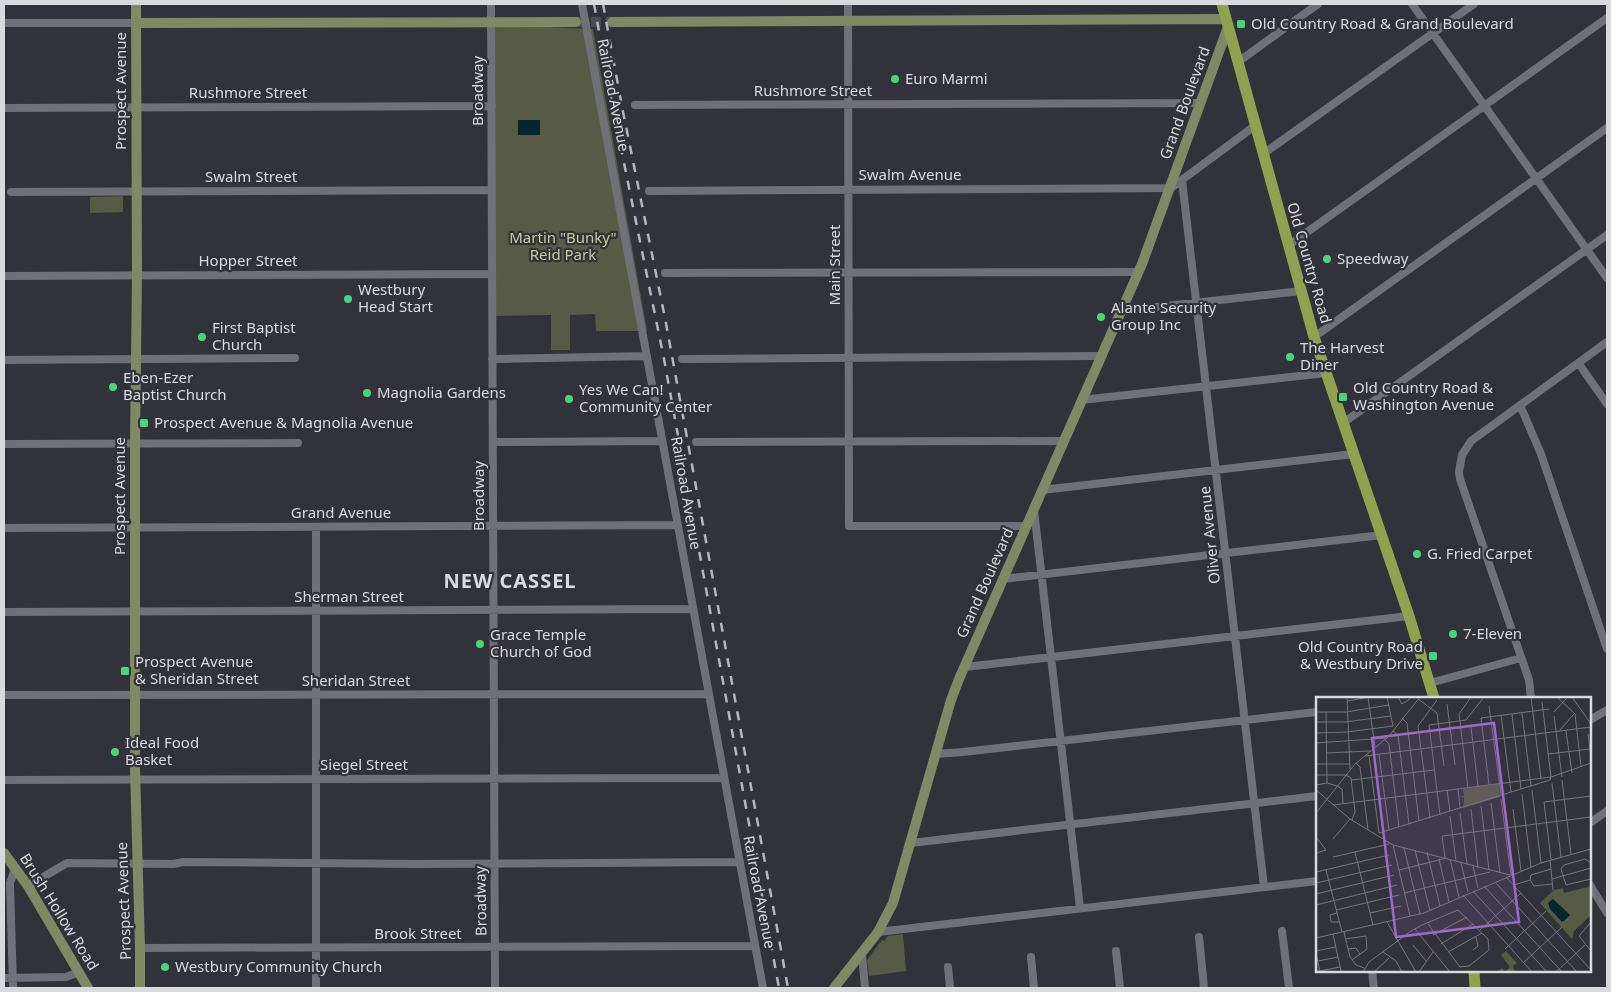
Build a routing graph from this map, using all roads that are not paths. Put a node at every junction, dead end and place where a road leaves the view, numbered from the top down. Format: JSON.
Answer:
{"nodes":[{"id":1,"x":136,"y":4,"type":"edge"},
{"id":2,"x":491,"y":4,"type":"edge"},
{"id":3,"x":848,"y":4,"type":"edge"},
{"id":4,"x":1222,"y":4,"type":"edge"},
{"id":5,"x":1412,"y":4,"type":"edge"},
{"id":6,"x":1474,"y":4,"type":"edge"},
{"id":7,"x":582,"y":5,"type":"edge"},
{"id":8,"x":1315,"y":5,"type":"edge"},
{"id":9,"x":1607,"y":18,"type":"edge"},
{"id":10,"x":848,"y":21,"type":"junction"},
{"id":11,"x":491,"y":22,"type":"junction"},
{"id":12,"x":576,"y":22,"type":"tunnel mouth"},
{"id":13,"x":612,"y":22,"type":"tunnel mouth"},
{"id":14,"x":4,"y":23,"type":"edge"},
{"id":15,"x":136,"y":23,"type":"junction"},
{"id":16,"x":1227,"y":23,"type":"junction"},
{"id":17,"x":1433,"y":33,"type":"junction"},
{"id":18,"x":1238,"y":62,"type":"junction"},
{"id":19,"x":1201,"y":103,"type":"junction"},
{"id":20,"x":635,"y":105,"type":"dead end"},
{"id":21,"x":848,"y":105,"type":"junction"},
{"id":22,"x":492,"y":106,"type":"junction"},
{"id":23,"x":1484,"y":106,"type":"junction"},
{"id":24,"x":136,"y":107,"type":"junction"},
{"id":25,"x":4,"y":108,"type":"edge"},
{"id":26,"x":1256,"y":125,"type":"junction"},
{"id":27,"x":1607,"y":128,"type":"edge"},
{"id":28,"x":1263,"y":154,"type":"junction"},
{"id":29,"x":1537,"y":178,"type":"junction"},
{"id":30,"x":1182,"y":180,"type":"junction"},
{"id":31,"x":1170,"y":188,"type":"junction"},
{"id":32,"x":849,"y":189,"type":"junction"},
{"id":33,"x":492,"y":190,"type":"junction"},
{"id":34,"x":136,"y":191,"type":"junction"},
{"id":35,"x":650,"y":191,"type":"dead end"},
{"id":36,"x":11,"y":192,"type":"dead end"},
{"id":37,"x":1607,"y":235,"type":"edge"},
{"id":38,"x":1288,"y":246,"type":"junction"},
{"id":39,"x":1588,"y":249,"type":"junction"},
{"id":40,"x":1138,"y":272,"type":"junction"},
{"id":41,"x":665,"y":273,"type":"dead end"},
{"id":42,"x":849,"y":273,"type":"junction"},
{"id":43,"x":492,"y":274,"type":"junction"},
{"id":44,"x":137,"y":275,"type":"junction"},
{"id":45,"x":4,"y":276,"type":"edge"},
{"id":46,"x":1607,"y":278,"type":"edge"},
{"id":47,"x":1301,"y":291,"type":"junction"},
{"id":48,"x":1197,"y":303,"type":"junction"},
{"id":49,"x":1121,"y":311,"type":"junction"},
{"id":50,"x":1314,"y":336,"type":"junction"},
{"id":51,"x":1607,"y":342,"type":"edge"},
{"id":52,"x":647,"y":356,"type":"junction"},
{"id":53,"x":1101,"y":356,"type":"junction"},
{"id":54,"x":849,"y":357,"type":"junction"},
{"id":55,"x":295,"y":358,"type":"dead end"},
{"id":56,"x":492,"y":358,"type":"junction"},
{"id":57,"x":682,"y":358,"type":"dead end"},
{"id":58,"x":136,"y":359,"type":"junction"},
{"id":59,"x":4,"y":360,"type":"edge"},
{"id":60,"x":1579,"y":364,"type":"junction"},
{"id":61,"x":1326,"y":373,"type":"junction"},
{"id":62,"x":1206,"y":386,"type":"junction"},
{"id":63,"x":1082,"y":400,"type":"junction"},
{"id":64,"x":1607,"y":404,"type":"edge"},
{"id":65,"x":1520,"y":405,"type":"junction"},
{"id":66,"x":1343,"y":423,"type":"junction"},
{"id":67,"x":662,"y":441,"type":"junction"},
{"id":68,"x":849,"y":441,"type":"junction"},
{"id":69,"x":1063,"y":441,"type":"junction"},
{"id":70,"x":298,"y":442,"type":"dead end"},
{"id":71,"x":493,"y":442,"type":"junction"},
{"id":72,"x":696,"y":442,"type":"dead end"},
{"id":73,"x":4,"y":444,"type":"edge"},
{"id":74,"x":135,"y":444,"type":"junction"},
{"id":75,"x":1354,"y":454,"type":"junction"},
{"id":76,"x":1216,"y":470,"type":"junction"},
{"id":77,"x":1042,"y":490,"type":"junction"},
{"id":78,"x":1033,"y":508,"type":"junction"},
{"id":79,"x":678,"y":525,"type":"junction"},
{"id":80,"x":493,"y":526,"type":"junction"},
{"id":81,"x":1026,"y":526,"type":"junction"},
{"id":82,"x":134,"y":527,"type":"junction"},
{"id":83,"x":316,"y":527,"type":"junction"},
{"id":84,"x":4,"y":528,"type":"edge"},
{"id":85,"x":1382,"y":535,"type":"junction"},
{"id":86,"x":1226,"y":553,"type":"junction"},
{"id":87,"x":1042,"y":574,"type":"junction"},
{"id":88,"x":1003,"y":578,"type":"junction"},
{"id":89,"x":493,"y":610,"type":"junction"},
{"id":90,"x":693,"y":610,"type":"junction"},
{"id":91,"x":315,"y":611,"type":"junction"},
{"id":92,"x":4,"y":612,"type":"edge"},
{"id":93,"x":135,"y":612,"type":"junction"},
{"id":94,"x":1409,"y":616,"type":"junction"},
{"id":95,"x":1235,"y":637,"type":"junction"},
{"id":96,"x":1607,"y":649,"type":"edge"},
{"id":97,"x":1051,"y":657,"type":"junction"},
{"id":98,"x":1521,"y":658,"type":"junction"},
{"id":99,"x":965,"y":667,"type":"junction"},
{"id":100,"x":1430,"y":683,"type":"junction"},
{"id":101,"x":494,"y":694,"type":"junction"},
{"id":102,"x":709,"y":694,"type":"junction"},
{"id":103,"x":4,"y":695,"type":"edge"},
{"id":104,"x":316,"y":695,"type":"junction"},
{"id":105,"x":135,"y":696,"type":"junction"},
{"id":106,"x":1433,"y":697,"type":"edge"},
{"id":107,"x":1532,"y":697,"type":"edge"},
{"id":108,"x":1607,"y":710,"type":"edge"},
{"id":109,"x":1316,"y":712,"type":"edge"},
{"id":110,"x":1591,"y":719,"type":"edge"},
{"id":111,"x":1245,"y":720,"type":"junction"},
{"id":112,"x":1061,"y":741,"type":"junction"},
{"id":113,"x":936,"y":754,"type":"junction"},
{"id":114,"x":724,"y":778,"type":"junction"},
{"id":115,"x":316,"y":779,"type":"junction"},
{"id":116,"x":494,"y":779,"type":"junction"},
{"id":117,"x":4,"y":780,"type":"edge"},
{"id":118,"x":135,"y":780,"type":"junction"},
{"id":119,"x":1316,"y":796,"type":"edge"},
{"id":120,"x":1253,"y":803,"type":"junction"},
{"id":121,"x":1607,"y":811,"type":"edge"},
{"id":122,"x":1591,"y":822,"type":"edge"},
{"id":123,"x":1070,"y":825,"type":"junction"},
{"id":124,"x":911,"y":843,"type":"junction"},
{"id":125,"x":4,"y":853,"type":"edge"},
{"id":126,"x":494,"y":862,"type":"junction"},
{"id":127,"x":740,"y":862,"type":"junction"},
{"id":128,"x":316,"y":863,"type":"junction"},
{"id":129,"x":138,"y":864,"type":"junction"},
{"id":130,"x":15,"y":869,"type":"junction"},
{"id":131,"x":1316,"y":881,"type":"edge"},
{"id":132,"x":28,"y":886,"type":"junction"},
{"id":133,"x":1264,"y":887,"type":"junction"},
{"id":134,"x":1591,"y":887,"type":"edge"},
{"id":135,"x":1080,"y":908,"type":"junction"},
{"id":136,"x":1607,"y":913,"type":"edge"},
{"id":137,"x":1282,"y":931,"type":"dead end"},
{"id":138,"x":878,"y":932,"type":"junction"},
{"id":139,"x":1198,"y":937,"type":"dead end"},
{"id":140,"x":755,"y":946,"type":"junction"},
{"id":141,"x":140,"y":948,"type":"junction"},
{"id":142,"x":316,"y":948,"type":"junction"},
{"id":143,"x":495,"y":948,"type":"junction"},
{"id":144,"x":1116,"y":951,"type":"dead end"},
{"id":145,"x":862,"y":954,"type":"junction"},
{"id":146,"x":1031,"y":957,"type":"dead end"},
{"id":147,"x":948,"y":967,"type":"dead end"},
{"id":148,"x":79,"y":972,"type":"junction"},
{"id":149,"x":1372,"y":972,"type":"edge"},
{"id":150,"x":1474,"y":972,"type":"edge"},
{"id":151,"x":4,"y":978,"type":"edge"},
{"id":152,"x":13,"y":978,"type":"junction"},
{"id":153,"x":13,"y":988,"type":"edge"},
{"id":154,"x":88,"y":988,"type":"edge"},
{"id":155,"x":140,"y":988,"type":"edge"},
{"id":156,"x":316,"y":988,"type":"edge"},
{"id":157,"x":495,"y":988,"type":"edge"},
{"id":158,"x":763,"y":988,"type":"edge"},
{"id":159,"x":834,"y":988,"type":"edge"},
{"id":160,"x":866,"y":988,"type":"edge"},
{"id":161,"x":950,"y":988,"type":"edge"},
{"id":162,"x":1034,"y":988,"type":"edge"},
{"id":163,"x":1120,"y":988,"type":"edge"},
{"id":164,"x":1204,"y":988,"type":"edge"},
{"id":165,"x":1288,"y":988,"type":"edge"},
{"id":166,"x":1374,"y":988,"type":"edge"},
{"id":167,"x":1475,"y":988,"type":"edge"}],
"edges":[{"from":1,"to":15,"type":"street","name":"Prospect Avenue"},
{"from":2,"to":11,"type":"street","name":"Broadway"},
{"from":3,"to":10,"type":"street","name":"Main Street"},
{"from":4,"to":16,"type":"main road","name":"Old Country Road"},
{"from":5,"to":17,"type":"street"},
{"from":6,"to":17,"type":"street"},
{"from":7,"to":52,"type":"street","name":"Railroad Avenue"},
{"from":8,"to":18,"type":"street"},
{"from":9,"to":23,"type":"street"},
{"from":10,"to":13,"type":"street"},
{"from":10,"to":16,"type":"street"},
{"from":10,"to":21,"type":"street","name":"Main Street"},
{"from":11,"to":12,"type":"street"},
{"from":11,"to":15,"type":"street"},
{"from":11,"to":22,"type":"street","name":"Broadway"},
{"from":14,"to":15,"type":"street"},
{"from":15,"to":24,"type":"street","name":"Prospect Avenue"},
{"from":16,"to":18,"type":"main road","name":"Old Country Road"},
{"from":16,"to":19,"type":"street","name":"Grand Boulevard"},
{"from":17,"to":23,"type":"street"},
{"from":17,"to":28,"type":"street"},
{"from":18,"to":26,"type":"main road","name":"Old Country Road"},
{"from":19,"to":21,"type":"street","name":"Rushmore Street"},
{"from":19,"to":31,"type":"street","name":"Grand Boulevard"},
{"from":20,"to":21,"type":"street","name":"Rushmore Street"},
{"from":21,"to":32,"type":"street","name":"Main Street"},
{"from":22,"to":24,"type":"street","name":"Rushmore Street"},
{"from":22,"to":33,"type":"street","name":"Broadway"},
{"from":23,"to":29,"type":"street"},
{"from":23,"to":38,"type":"street"},
{"from":24,"to":25,"type":"street","name":"Rushmore Street"},
{"from":24,"to":34,"type":"street","name":"Prospect Avenue"},
{"from":26,"to":28,"type":"main road","name":"Old Country Road"},
{"from":26,"to":30,"type":"street","name":"Grand Boulevard"},
{"from":27,"to":29,"type":"street"},
{"from":28,"to":38,"type":"main road","name":"Old Country Road"},
{"from":29,"to":39,"type":"street"},
{"from":29,"to":50,"type":"street"},
{"from":30,"to":31,"type":"street","name":"Grand Boulevard"},
{"from":30,"to":48,"type":"street","name":"Oliver Avenue"},
{"from":31,"to":32,"type":"street","name":"Swalm Avenue"},
{"from":31,"to":40,"type":"street","name":"Grand Boulevard"},
{"from":32,"to":35,"type":"street","name":"Swalm Avenue"},
{"from":32,"to":42,"type":"street","name":"Main Street"},
{"from":33,"to":34,"type":"street","name":"Swalm Street"},
{"from":33,"to":43,"type":"street","name":"Broadway"},
{"from":34,"to":36,"type":"street","name":"Swalm Street"},
{"from":34,"to":44,"type":"street","name":"Prospect Avenue"},
{"from":37,"to":39,"type":"street"},
{"from":38,"to":47,"type":"main road","name":"Old Country Road"},
{"from":39,"to":46,"type":"street"},
{"from":39,"to":66,"type":"street"},
{"from":40,"to":42,"type":"street"},
{"from":40,"to":49,"type":"street","name":"Grand Boulevard"},
{"from":41,"to":42,"type":"street"},
{"from":42,"to":54,"type":"street","name":"Main Street"},
{"from":43,"to":44,"type":"street","name":"Hopper Street"},
{"from":43,"to":56,"type":"street","name":"Broadway"},
{"from":44,"to":45,"type":"street","name":"Hopper Street"},
{"from":44,"to":58,"type":"street","name":"Prospect Avenue"},
{"from":47,"to":48,"type":"street"},
{"from":47,"to":50,"type":"main road","name":"Old Country Road"},
{"from":48,"to":49,"type":"street"},
{"from":48,"to":62,"type":"street","name":"Oliver Avenue"},
{"from":49,"to":53,"type":"street","name":"Grand Boulevard"},
{"from":50,"to":61,"type":"main road","name":"Old Country Road"},
{"from":51,"to":60,"type":"street"},
{"from":52,"to":56,"type":"street"},
{"from":52,"to":67,"type":"street","name":"Railroad Avenue"},
{"from":53,"to":54,"type":"street"},
{"from":53,"to":63,"type":"street","name":"Grand Boulevard"},
{"from":54,"to":57,"type":"street"},
{"from":54,"to":68,"type":"street","name":"Main Street"},
{"from":55,"to":58,"type":"street"},
{"from":56,"to":71,"type":"street","name":"Broadway"},
{"from":58,"to":59,"type":"street"},
{"from":58,"to":74,"type":"street","name":"Prospect Avenue"},
{"from":60,"to":64,"type":"street"},
{"from":60,"to":65,"type":"street"},
{"from":61,"to":62,"type":"street"},
{"from":61,"to":66,"type":"main road","name":"Old Country Road"},
{"from":62,"to":63,"type":"street"},
{"from":62,"to":76,"type":"street","name":"Oliver Avenue"},
{"from":63,"to":69,"type":"street","name":"Grand Boulevard"},
{"from":65,"to":96,"type":"street"},
{"from":65,"to":98,"type":"street"},
{"from":66,"to":75,"type":"main road","name":"Old Country Road"},
{"from":67,"to":71,"type":"street"},
{"from":67,"to":79,"type":"street","name":"Railroad Avenue"},
{"from":68,"to":69,"type":"street"},
{"from":68,"to":72,"type":"street"},
{"from":68,"to":81,"type":"street","name":"Main Street"},
{"from":69,"to":77,"type":"street","name":"Grand Boulevard"},
{"from":70,"to":74,"type":"street"},
{"from":71,"to":80,"type":"street","name":"Broadway"},
{"from":73,"to":74,"type":"street"},
{"from":74,"to":82,"type":"street","name":"Prospect Avenue"},
{"from":75,"to":76,"type":"street"},
{"from":75,"to":85,"type":"main road","name":"Old Country Road"},
{"from":76,"to":77,"type":"street"},
{"from":76,"to":86,"type":"street","name":"Oliver Avenue"},
{"from":77,"to":78,"type":"street","name":"Grand Boulevard"},
{"from":78,"to":81,"type":"street","name":"Grand Boulevard"},
{"from":78,"to":87,"type":"street"},
{"from":79,"to":80,"type":"street","name":"Grand Avenue"},
{"from":79,"to":90,"type":"street","name":"Railroad Avenue"},
{"from":80,"to":83,"type":"street","name":"Grand Avenue"},
{"from":80,"to":89,"type":"street","name":"Broadway"},
{"from":81,"to":88,"type":"street","name":"Grand Boulevard"},
{"from":82,"to":83,"type":"street","name":"Grand Avenue"},
{"from":82,"to":84,"type":"street","name":"Grand Avenue"},
{"from":82,"to":93,"type":"street","name":"Prospect Avenue"},
{"from":83,"to":91,"type":"street"},
{"from":85,"to":86,"type":"street"},
{"from":85,"to":94,"type":"main road","name":"Old Country Road"},
{"from":86,"to":87,"type":"street"},
{"from":86,"to":95,"type":"street","name":"Oliver Avenue"},
{"from":87,"to":88,"type":"street"},
{"from":87,"to":97,"type":"street"},
{"from":88,"to":99,"type":"street","name":"Grand Boulevard"},
{"from":89,"to":90,"type":"street","name":"Sherman Street"},
{"from":89,"to":91,"type":"street","name":"Sherman Street"},
{"from":89,"to":101,"type":"street","name":"Broadway"},
{"from":90,"to":102,"type":"street","name":"Railroad Avenue"},
{"from":91,"to":93,"type":"street","name":"Sherman Street"},
{"from":91,"to":104,"type":"street"},
{"from":92,"to":93,"type":"street","name":"Sherman Street"},
{"from":93,"to":105,"type":"street","name":"Prospect Avenue"},
{"from":94,"to":95,"type":"street"},
{"from":94,"to":100,"type":"main road","name":"Old Country Road"},
{"from":95,"to":97,"type":"street"},
{"from":95,"to":111,"type":"street","name":"Oliver Avenue"},
{"from":97,"to":99,"type":"street"},
{"from":97,"to":112,"type":"street"},
{"from":98,"to":100,"type":"street"},
{"from":98,"to":107,"type":"street"},
{"from":99,"to":113,"type":"street","name":"Grand Boulevard"},
{"from":100,"to":106,"type":"main road","name":"Old Country Road"},
{"from":101,"to":102,"type":"street","name":"Sheridan Street"},
{"from":101,"to":104,"type":"street","name":"Sheridan Street"},
{"from":101,"to":116,"type":"street","name":"Broadway"},
{"from":102,"to":114,"type":"street","name":"Railroad Avenue"},
{"from":103,"to":105,"type":"street","name":"Sheridan Street"},
{"from":104,"to":105,"type":"street","name":"Sheridan Street"},
{"from":104,"to":115,"type":"street"},
{"from":105,"to":118,"type":"street","name":"Prospect Avenue"},
{"from":108,"to":110,"type":"street"},
{"from":109,"to":111,"type":"street"},
{"from":111,"to":112,"type":"street"},
{"from":111,"to":120,"type":"street","name":"Oliver Avenue"},
{"from":112,"to":113,"type":"street"},
{"from":112,"to":123,"type":"street"},
{"from":113,"to":124,"type":"street","name":"Grand Boulevard"},
{"from":114,"to":116,"type":"street","name":"Siegel Street"},
{"from":114,"to":127,"type":"street","name":"Railroad Avenue"},
{"from":115,"to":116,"type":"street","name":"Siegel Street"},
{"from":115,"to":118,"type":"street","name":"Siegel Street"},
{"from":115,"to":128,"type":"street"},
{"from":116,"to":126,"type":"street","name":"Broadway"},
{"from":117,"to":118,"type":"street","name":"Siegel Street"},
{"from":118,"to":129,"type":"street","name":"Prospect Avenue"},
{"from":119,"to":120,"type":"street"},
{"from":120,"to":123,"type":"street"},
{"from":120,"to":133,"type":"street","name":"Oliver Avenue"},
{"from":121,"to":122,"type":"street"},
{"from":123,"to":124,"type":"street"},
{"from":123,"to":135,"type":"street"},
{"from":124,"to":138,"type":"street","name":"Grand Boulevard"},
{"from":125,"to":130,"type":"street","name":"Brush Hollow Road"},
{"from":126,"to":127,"type":"street"},
{"from":126,"to":128,"type":"street"},
{"from":126,"to":143,"type":"street","name":"Broadway"},
{"from":127,"to":140,"type":"street","name":"Railroad Avenue"},
{"from":128,"to":129,"type":"street"},
{"from":128,"to":142,"type":"street"},
{"from":129,"to":132,"type":"street"},
{"from":129,"to":141,"type":"street","name":"Prospect Avenue"},
{"from":130,"to":132,"type":"street","name":"Brush Hollow Road"},
{"from":130,"to":152,"type":"street"},
{"from":131,"to":133,"type":"street"},
{"from":132,"to":148,"type":"street","name":"Brush Hollow Road"},
{"from":133,"to":135,"type":"street"},
{"from":134,"to":136,"type":"street"},
{"from":135,"to":138,"type":"street"},
{"from":137,"to":165,"type":"street"},
{"from":138,"to":145,"type":"street","name":"Grand Boulevard"},
{"from":139,"to":164,"type":"street"},
{"from":140,"to":143,"type":"street","name":"Brook Street"},
{"from":140,"to":158,"type":"street","name":"Railroad Avenue"},
{"from":141,"to":142,"type":"street","name":"Brook Street"},
{"from":141,"to":155,"type":"street","name":"Prospect Avenue"},
{"from":142,"to":143,"type":"street","name":"Brook Street"},
{"from":142,"to":156,"type":"street"},
{"from":143,"to":157,"type":"street","name":"Broadway"},
{"from":144,"to":163,"type":"street"},
{"from":145,"to":159,"type":"street","name":"Grand Boulevard"},
{"from":145,"to":160,"type":"street"},
{"from":146,"to":162,"type":"street"},
{"from":147,"to":161,"type":"street"},
{"from":148,"to":152,"type":"street"},
{"from":148,"to":154,"type":"street","name":"Brush Hollow Road"},
{"from":149,"to":166,"type":"street"},
{"from":150,"to":167,"type":"main road"},
{"from":151,"to":152,"type":"street"},
{"from":152,"to":153,"type":"street"}]}
